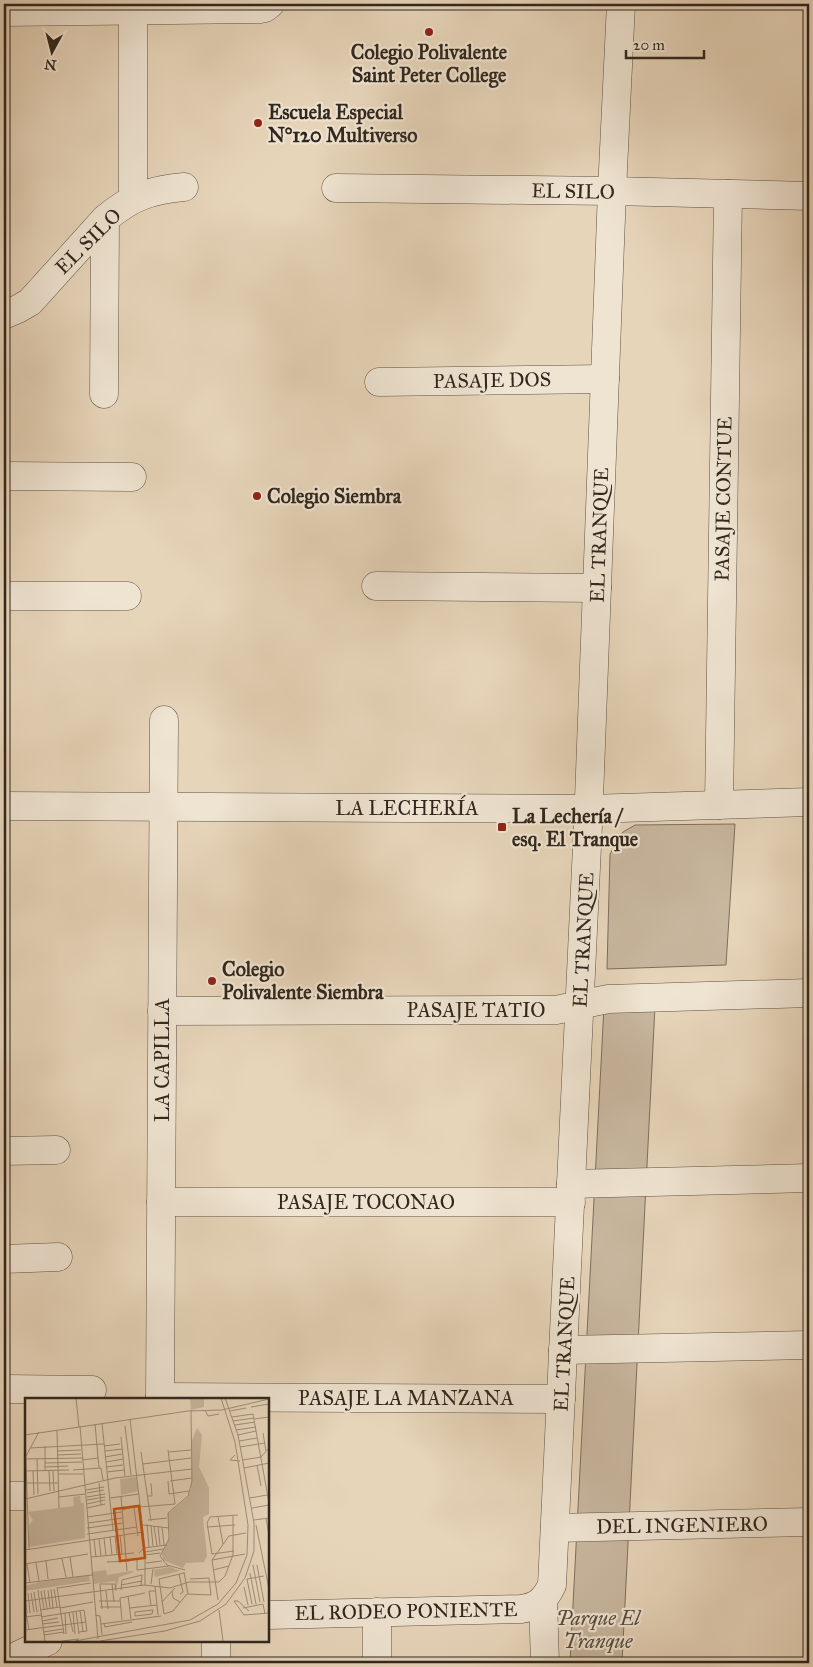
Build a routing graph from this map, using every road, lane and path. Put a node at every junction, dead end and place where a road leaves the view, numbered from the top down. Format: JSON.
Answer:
{"nodes":[{"id":1,"x":621,"y":4,"type":"edge"},
{"id":2,"x":270,"y":5,"type":"edge"},
{"id":3,"x":133,"y":10,"type":"junction"},
{"id":4,"x":4,"y":12,"type":"edge"},
{"id":5,"x":184,"y":187,"type":"dead end"},
{"id":6,"x":336,"y":188,"type":"dead end"},
{"id":7,"x":612,"y":191,"type":"junction"},
{"id":8,"x":728,"y":194,"type":"junction"},
{"id":9,"x":809,"y":196,"type":"edge"},
{"id":10,"x":133,"y":198,"type":"junction"},
{"id":11,"x":105,"y":219,"type":"junction"},
{"id":12,"x":4,"y":316,"type":"edge"},
{"id":13,"x":605,"y":379,"type":"junction"},
{"id":14,"x":379,"y":382,"type":"dead end"},
{"id":15,"x":104,"y":394,"type":"dead end"},
{"id":16,"x":4,"y":476,"type":"edge"},
{"id":17,"x":132,"y":477,"type":"dead end"},
{"id":18,"x":376,"y":586,"type":"dead end"},
{"id":19,"x":597,"y":588,"type":"junction"},
{"id":20,"x":4,"y":596,"type":"edge"},
{"id":21,"x":127,"y":596,"type":"dead end"},
{"id":22,"x":164,"y":720,"type":"dead end"},
{"id":23,"x":809,"y":802,"type":"edge"},
{"id":24,"x":719,"y":804,"type":"junction"},
{"id":25,"x":4,"y":806,"type":"edge"},
{"id":26,"x":163,"y":807,"type":"junction"},
{"id":27,"x":589,"y":808,"type":"junction"},
{"id":28,"x":809,"y":993,"type":"edge"},
{"id":29,"x":580,"y":1004,"type":"junction"},
{"id":30,"x":162,"y":1011,"type":"junction"},
{"id":31,"x":56,"y":1150,"type":"dead end"},
{"id":32,"x":4,"y":1151,"type":"edge"},
{"id":33,"x":809,"y":1178,"type":"edge"},
{"id":34,"x":571,"y":1193,"type":"junction"},
{"id":35,"x":162,"y":1202,"type":"junction"},
{"id":36,"x":58,"y":1257,"type":"dead end"},
{"id":37,"x":4,"y":1259,"type":"edge"},
{"id":38,"x":809,"y":1345,"type":"edge"},
{"id":39,"x":563,"y":1350,"type":"junction"},
{"id":40,"x":4,"y":1389,"type":"edge"},
{"id":41,"x":92,"y":1390,"type":"dead end"},
{"id":42,"x":160,"y":1398,"type":"edge"},
{"id":43,"x":269,"y":1398,"type":"edge"},
{"id":44,"x":561,"y":1399,"type":"junction"},
{"id":45,"x":4,"y":1496,"type":"edge"},
{"id":46,"x":25,"y":1496,"type":"edge"},
{"id":47,"x":809,"y":1522,"type":"edge"},
{"id":48,"x":555,"y":1528,"type":"junction"},
{"id":49,"x":543,"y":1600,"type":"junction"},
{"id":50,"x":377,"y":1612,"type":"junction"},
{"id":51,"x":269,"y":1615,"type":"edge"},
{"id":52,"x":46,"y":1642,"type":"edge"},
{"id":53,"x":216,"y":1642,"type":"edge"},
{"id":54,"x":4,"y":1662,"type":"edge"},
{"id":55,"x":216,"y":1663,"type":"edge"},
{"id":56,"x":376,"y":1663,"type":"edge"},
{"id":57,"x":545,"y":1663,"type":"edge"}],
"edges":[{"from":1,"to":7,"type":"street","name":"EL TRANQUE"},
{"from":2,"to":3,"type":"street"},
{"from":3,"to":4,"type":"street"},
{"from":3,"to":10,"type":"street"},
{"from":5,"to":10,"type":"street","name":"EL SILO"},
{"from":6,"to":7,"type":"street","name":"EL SILO"},
{"from":7,"to":8,"type":"street","name":"EL SILO"},
{"from":7,"to":13,"type":"street","name":"EL TRANQUE"},
{"from":8,"to":9,"type":"street","name":"EL SILO"},
{"from":8,"to":24,"type":"street","name":"PASAJE CONTUE"},
{"from":10,"to":11,"type":"street","name":"EL SILO"},
{"from":11,"to":12,"type":"street","name":"EL SILO"},
{"from":11,"to":15,"type":"street"},
{"from":13,"to":14,"type":"street","name":"PASAJE DOS"},
{"from":13,"to":19,"type":"street","name":"EL TRANQUE"},
{"from":16,"to":17,"type":"street"},
{"from":18,"to":19,"type":"street"},
{"from":19,"to":27,"type":"street","name":"EL TRANQUE"},
{"from":20,"to":21,"type":"street"},
{"from":22,"to":26,"type":"street","name":"LA CAPILLA"},
{"from":23,"to":24,"type":"street","name":"LA LECHERÍA"},
{"from":24,"to":27,"type":"street","name":"LA LECHERÍA"},
{"from":25,"to":26,"type":"street","name":"LA LECHERÍA"},
{"from":26,"to":27,"type":"street","name":"LA LECHERÍA"},
{"from":26,"to":30,"type":"street","name":"LA CAPILLA"},
{"from":27,"to":29,"type":"street","name":"EL TRANQUE"},
{"from":28,"to":29,"type":"street","name":"PASAJE TATIO"},
{"from":29,"to":30,"type":"street","name":"PASAJE TATIO"},
{"from":29,"to":34,"type":"street","name":"EL TRANQUE"},
{"from":30,"to":35,"type":"street","name":"LA CAPILLA"},
{"from":31,"to":32,"type":"street"},
{"from":33,"to":34,"type":"street","name":"PASAJE TOCONAO"},
{"from":34,"to":35,"type":"street","name":"PASAJE TOCONAO"},
{"from":34,"to":39,"type":"street","name":"EL TRANQUE"},
{"from":35,"to":42,"type":"street","name":"LA CAPILLA"},
{"from":36,"to":37,"type":"street"},
{"from":38,"to":39,"type":"street"},
{"from":39,"to":44,"type":"street","name":"EL TRANQUE"},
{"from":40,"to":41,"type":"street"},
{"from":43,"to":44,"type":"street","name":"PASAJE LA MANZANA"},
{"from":44,"to":48,"type":"street","name":"EL TRANQUE"},
{"from":45,"to":46,"type":"street"},
{"from":47,"to":48,"type":"street","name":"DEL INGENIERO"},
{"from":48,"to":49,"type":"street","name":"EL TRANQUE"},
{"from":49,"to":50,"type":"street","name":"EL RODEO PONIENTE"},
{"from":49,"to":57,"type":"street","name":"EL TRANQUE"},
{"from":50,"to":51,"type":"street","name":"EL RODEO PONIENTE"},
{"from":50,"to":56,"type":"street"},
{"from":52,"to":54,"type":"street"},
{"from":53,"to":55,"type":"street"}]}
